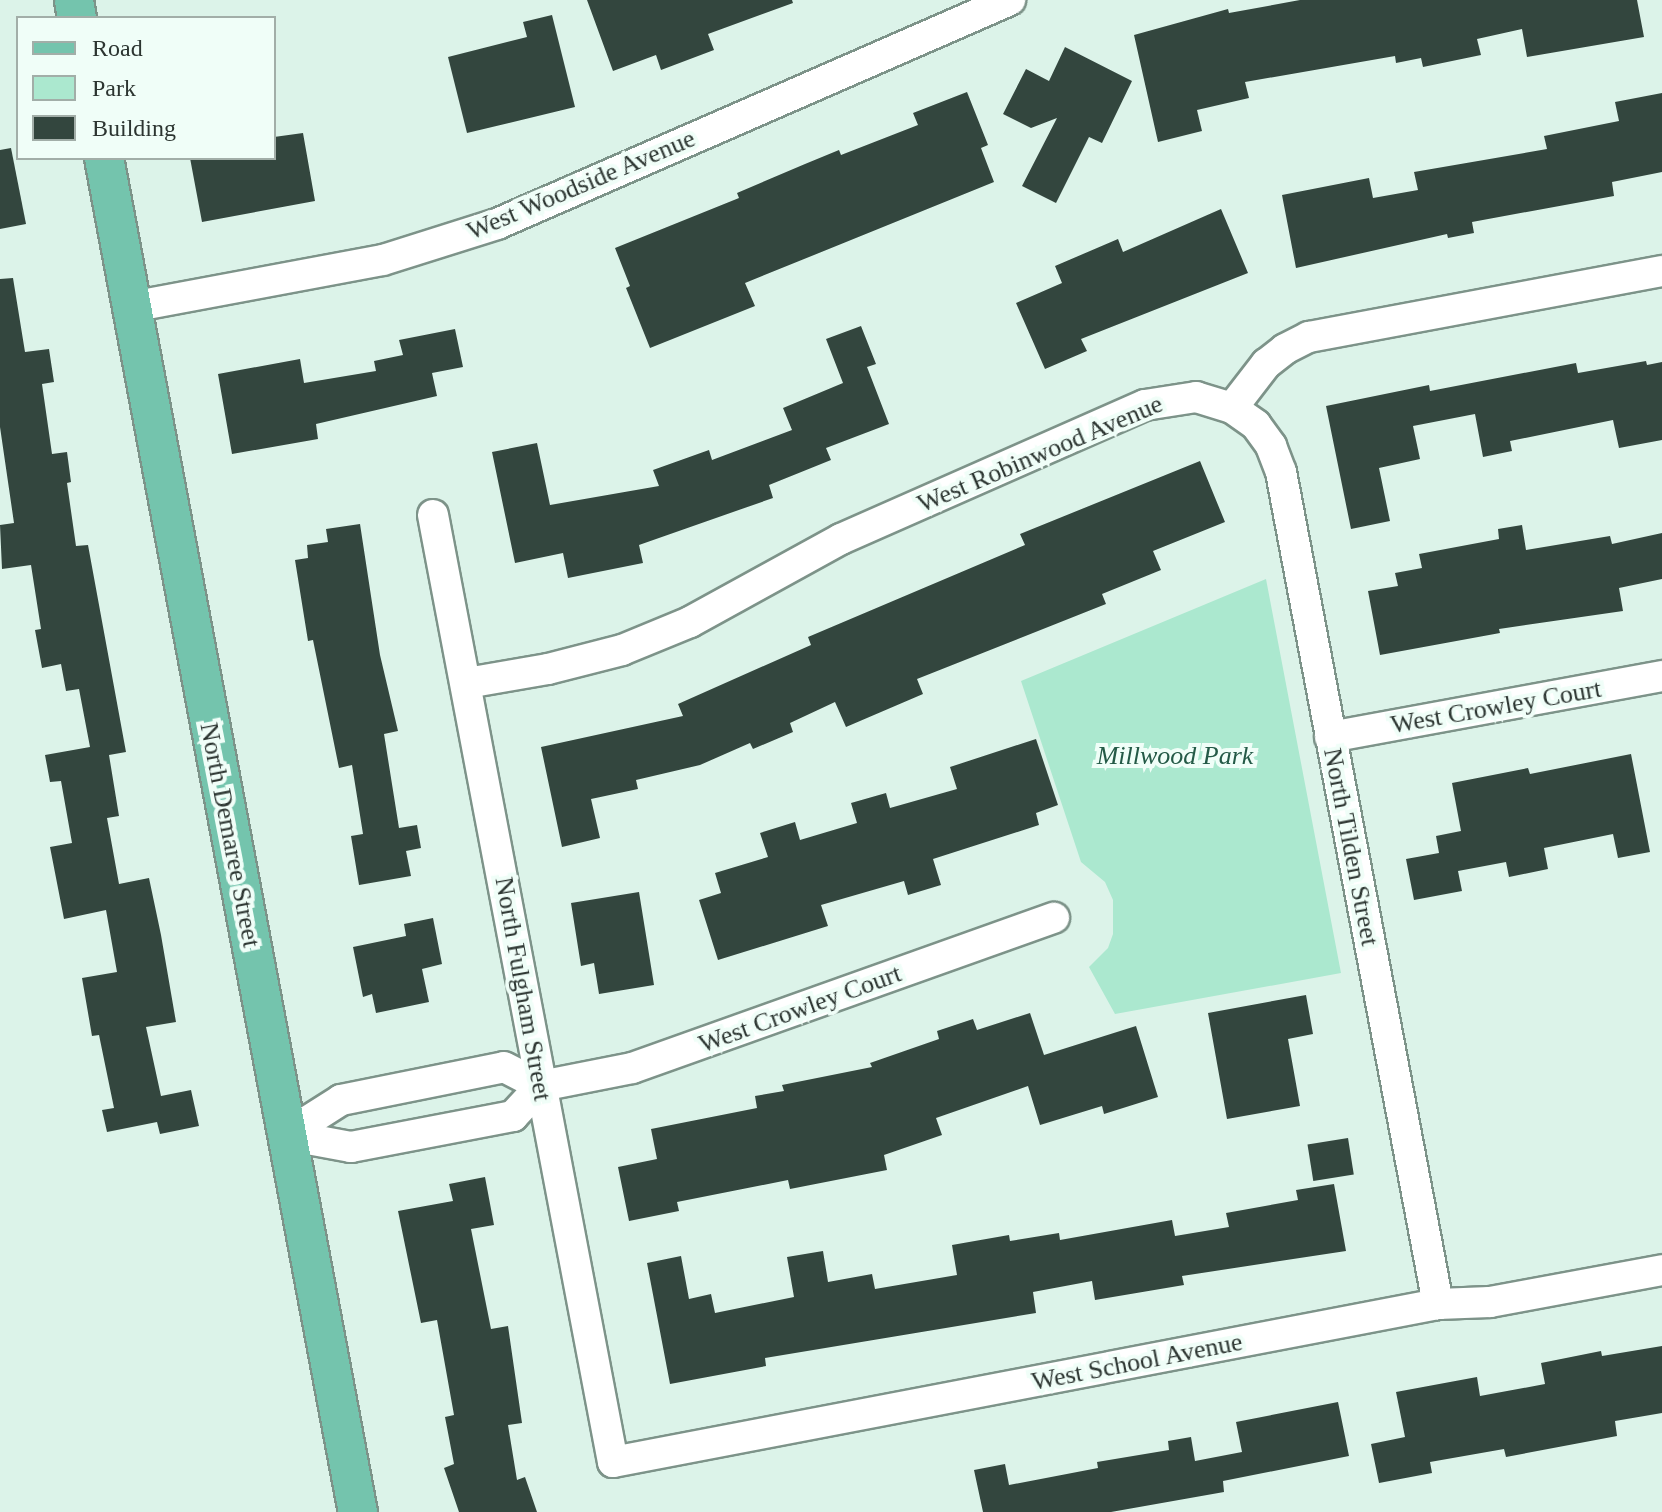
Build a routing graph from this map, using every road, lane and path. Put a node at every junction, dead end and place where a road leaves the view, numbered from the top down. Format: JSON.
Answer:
{"nodes":[{"id":1,"x":1010,"y":0,"type":"edge"},
{"id":2,"x":104,"y":160,"type":"edge"},
{"id":3,"x":1662,"y":271,"type":"edge"},
{"id":4,"x":131,"y":307,"type":"junction"},
{"id":5,"x":1232,"y":408,"type":"junction"},
{"id":6,"x":433,"y":515,"type":"dead end"},
{"id":7,"x":1662,"y":676,"type":"edge"},
{"id":8,"x":467,"y":683,"type":"junction"},
{"id":9,"x":1330,"y":737,"type":"junction"},
{"id":10,"x":1054,"y":918,"type":"dead end"},
{"id":11,"x":541,"y":1086,"type":"junction"},
{"id":12,"x":286,"y":1135,"type":"junction"},
{"id":13,"x":1662,"y":1270,"type":"edge"},
{"id":14,"x":1438,"y":1304,"type":"junction"},
{"id":15,"x":613,"y":1462,"type":"joint"},
{"id":16,"x":358,"y":1512,"type":"edge"}],
"edges":[{"from":1,"to":4,"type":"street","name":"West Woodside Avenue"},
{"from":2,"to":4,"type":"main road","name":"North Demaree Street"},
{"from":3,"to":5,"type":"street"},
{"from":4,"to":12,"type":"main road","name":"North Demaree Street"},
{"from":5,"to":8,"type":"street","name":"West Robinwood Avenue"},
{"from":5,"to":9,"type":"street","name":"North Tilden Street"},
{"from":6,"to":8,"type":"street","name":"North Fulgham Street"},
{"from":7,"to":9,"type":"street","name":"West Crowley Court"},
{"from":8,"to":11,"type":"street","name":"North Fulgham Street"},
{"from":9,"to":14,"type":"street","name":"North Tilden Street"},
{"from":10,"to":11,"type":"street","name":"West Crowley Court"},
{"from":11,"to":12,"type":"street"},
{"from":11,"to":12,"type":"street"},
{"from":11,"to":15,"type":"street","name":"North Fulgham Street"},
{"from":12,"to":16,"type":"main road","name":"North Demaree Street"},
{"from":13,"to":14,"type":"street","name":"West School Avenue"},
{"from":14,"to":15,"type":"street","name":"West School Avenue"}]}
